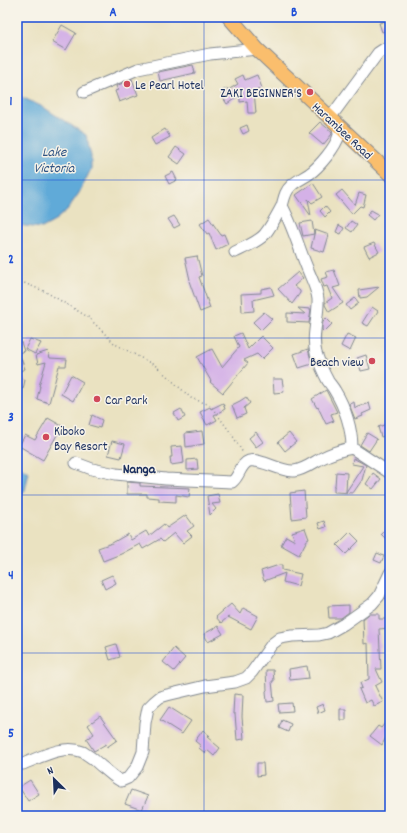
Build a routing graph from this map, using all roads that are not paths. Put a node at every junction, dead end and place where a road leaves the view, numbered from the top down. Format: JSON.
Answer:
{"nodes":[{"id":1,"x":229,"y":17,"type":"edge"},
{"id":2,"x":257,"y":49,"type":"junction"},
{"id":3,"x":384,"y":49,"type":"dead end"},
{"id":4,"x":84,"y":92,"type":"dead end"},
{"id":5,"x":334,"y":122,"type":"junction"},
{"id":6,"x":390,"y":174,"type":"edge"},
{"id":7,"x":282,"y":206,"type":"junction"},
{"id":8,"x":235,"y":252,"type":"dead end"},
{"id":9,"x":352,"y":448,"type":"junction"},
{"id":10,"x":76,"y":463,"type":"dead end"},
{"id":11,"x":390,"y":474,"type":"edge"},
{"id":12,"x":390,"y":572,"type":"edge"},
{"id":13,"x":23,"y":764,"type":"dead end"}],
"edges":[{"from":1,"to":2,"type":"main road","name":"Harambee Road"},
{"from":2,"to":4,"type":"street"},
{"from":2,"to":5,"type":"main road","name":"Harambee Road"},
{"from":3,"to":5,"type":"street"},
{"from":5,"to":6,"type":"main road","name":"Harambee Road"},
{"from":5,"to":7,"type":"street"},
{"from":7,"to":8,"type":"street"},
{"from":7,"to":9,"type":"street"},
{"from":9,"to":10,"type":"street"},
{"from":9,"to":11,"type":"street"},
{"from":12,"to":13,"type":"street"}]}
